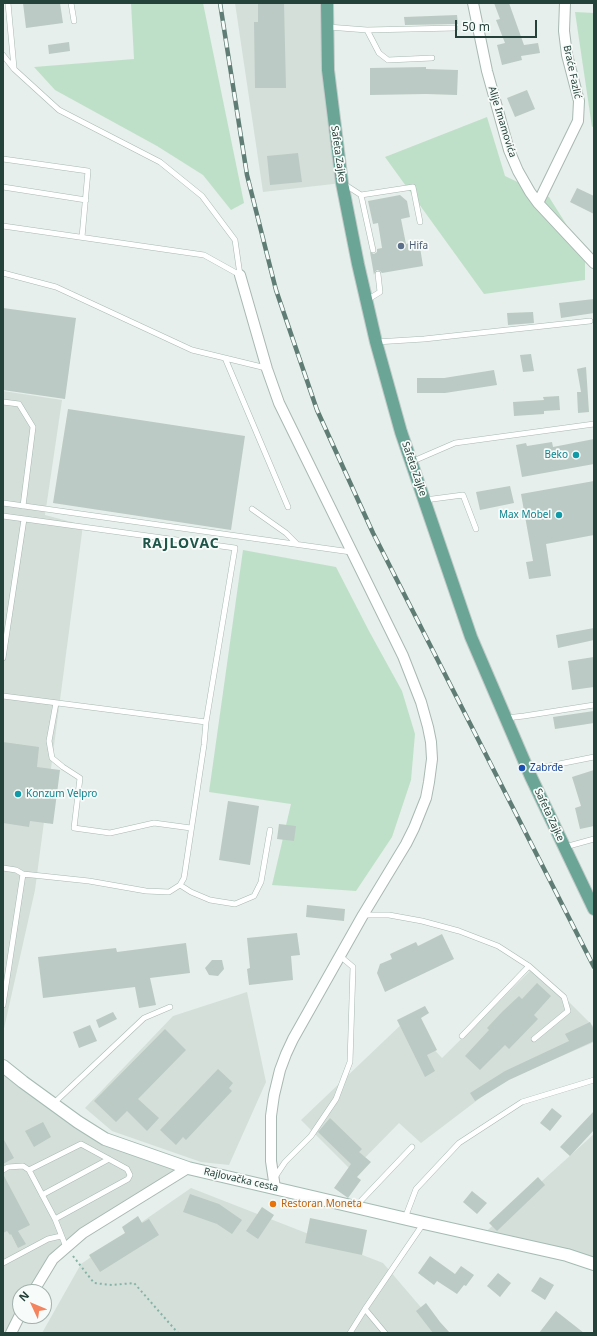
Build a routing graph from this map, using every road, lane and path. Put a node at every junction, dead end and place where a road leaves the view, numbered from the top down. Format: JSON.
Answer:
{"nodes":[{"id":1,"x":8,"y":3,"type":"edge"},
{"id":2,"x":71,"y":3,"type":"edge"},
{"id":3,"x":327,"y":3,"type":"edge"},
{"id":4,"x":473,"y":3,"type":"edge"},
{"id":5,"x":565,"y":3,"type":"edge"},
{"id":6,"x":74,"y":21,"type":"dead end"},
{"id":7,"x":327,"y":27,"type":"junction"},
{"id":8,"x":455,"y":28,"type":"dead end"},
{"id":9,"x":367,"y":30,"type":"junction"},
{"id":10,"x":3,"y":55,"type":"edge"},
{"id":11,"x":432,"y":58,"type":"dead end"},
{"id":12,"x":14,"y":69,"type":"junction"},
{"id":13,"x":3,"y":159,"type":"edge"},
{"id":14,"x":342,"y":183,"type":"junction"},
{"id":15,"x":3,"y":187,"type":"edge"},
{"id":16,"x":361,"y":195,"type":"junction"},
{"id":17,"x":86,"y":200,"type":"junction"},
{"id":18,"x":538,"y":203,"type":"junction"},
{"id":19,"x":420,"y":222,"type":"dead end"},
{"id":20,"x":3,"y":226,"type":"edge"},
{"id":21,"x":82,"y":237,"type":"junction"},
{"id":22,"x":373,"y":250,"type":"dead end"},
{"id":23,"x":594,"y":263,"type":"edge"},
{"id":24,"x":3,"y":273,"type":"edge"},
{"id":25,"x":378,"y":274,"type":"dead end"},
{"id":26,"x":240,"y":275,"type":"junction"},
{"id":27,"x":367,"y":301,"type":"junction"},
{"id":28,"x":590,"y":321,"type":"dead end"},
{"id":29,"x":376,"y":342,"type":"junction"},
{"id":30,"x":225,"y":358,"type":"junction"},
{"id":31,"x":268,"y":368,"type":"junction"},
{"id":32,"x":3,"y":402,"type":"edge"},
{"id":33,"x":594,"y":424,"type":"edge"},
{"id":34,"x":411,"y":462,"type":"junction"},
{"id":35,"x":425,"y":500,"type":"junction"},
{"id":36,"x":3,"y":503,"type":"edge"},
{"id":37,"x":24,"y":506,"type":"junction"},
{"id":38,"x":288,"y":507,"type":"dead end"},
{"id":39,"x":252,"y":509,"type":"dead end"},
{"id":40,"x":3,"y":516,"type":"edge"},
{"id":41,"x":24,"y":519,"type":"junction"},
{"id":42,"x":476,"y":529,"type":"dead end"},
{"id":43,"x":298,"y":545,"type":"junction"},
{"id":44,"x":352,"y":552,"type":"junction"},
{"id":45,"x":3,"y":658,"type":"edge"},
{"id":46,"x":3,"y":696,"type":"edge"},
{"id":47,"x":56,"y":703,"type":"junction"},
{"id":48,"x":594,"y":705,"type":"edge"},
{"id":49,"x":505,"y":718,"type":"junction"},
{"id":50,"x":206,"y":722,"type":"junction"},
{"id":51,"x":594,"y":757,"type":"edge"},
{"id":52,"x":528,"y":770,"type":"junction"},
{"id":53,"x":191,"y":828,"type":"junction"},
{"id":54,"x":270,"y":830,"type":"dead end"},
{"id":55,"x":594,"y":839,"type":"edge"},
{"id":56,"x":564,"y":848,"type":"junction"},
{"id":57,"x":3,"y":868,"type":"edge"},
{"id":58,"x":23,"y":874,"type":"junction"},
{"id":59,"x":180,"y":885,"type":"junction"},
{"id":60,"x":594,"y":909,"type":"edge"},
{"id":61,"x":364,"y":915,"type":"junction"},
{"id":62,"x":340,"y":956,"type":"junction"},
{"id":63,"x":529,"y":966,"type":"junction"},
{"id":64,"x":3,"y":969,"type":"edge"},
{"id":65,"x":9,"y":970,"type":"junction"},
{"id":66,"x":3,"y":1005,"type":"edge"},
{"id":67,"x":170,"y":1007,"type":"dead end"},
{"id":68,"x":462,"y":1036,"type":"dead end"},
{"id":69,"x":534,"y":1040,"type":"dead end"},
{"id":70,"x":3,"y":1066,"type":"edge"},
{"id":71,"x":594,"y":1080,"type":"edge"},
{"id":72,"x":53,"y":1104,"type":"junction"},
{"id":73,"x":412,"y":1147,"type":"dead end"},
{"id":74,"x":109,"y":1159,"type":"junction"},
{"id":75,"x":188,"y":1168,"type":"junction"},
{"id":76,"x":3,"y":1170,"type":"edge"},
{"id":77,"x":29,"y":1170,"type":"junction"},
{"id":78,"x":274,"y":1183,"type":"junction"},
{"id":79,"x":42,"y":1194,"type":"junction"},
{"id":80,"x":355,"y":1207,"type":"junction"},
{"id":81,"x":55,"y":1219,"type":"junction"},
{"id":82,"x":404,"y":1219,"type":"junction"},
{"id":83,"x":424,"y":1223,"type":"junction"},
{"id":84,"x":61,"y":1236,"type":"junction"},
{"id":85,"x":66,"y":1247,"type":"junction"},
{"id":86,"x":3,"y":1263,"type":"edge"},
{"id":87,"x":594,"y":1264,"type":"edge"},
{"id":88,"x":38,"y":1284,"type":"edge"},
{"id":89,"x":365,"y":1309,"type":"junction"},
{"id":90,"x":15,"y":1324,"type":"edge"},
{"id":91,"x":10,"y":1333,"type":"edge"},
{"id":92,"x":178,"y":1333,"type":"edge"},
{"id":93,"x":350,"y":1333,"type":"edge"},
{"id":94,"x":385,"y":1333,"type":"edge"}],
"edges":[{"from":1,"to":12,"type":"lane"},
{"from":2,"to":6,"type":"lane"},
{"from":3,"to":7,"type":"main road","name":"Safeta Zajke"},
{"from":4,"to":18,"type":"street","name":"Alije Imamovića"},
{"from":5,"to":18,"type":"street","name":"Braće Fazlić"},
{"from":7,"to":9,"type":"lane"},
{"from":7,"to":14,"type":"main road","name":"Safeta Zajke"},
{"from":8,"to":9,"type":"lane"},
{"from":9,"to":11,"type":"lane"},
{"from":10,"to":12,"type":"lane"},
{"from":12,"to":26,"type":"lane"},
{"from":13,"to":17,"type":"lane"},
{"from":14,"to":16,"type":"lane"},
{"from":14,"to":27,"type":"main road","name":"Safeta Zajke"},
{"from":15,"to":17,"type":"lane"},
{"from":16,"to":19,"type":"lane"},
{"from":16,"to":22,"type":"lane"},
{"from":17,"to":21,"type":"lane"},
{"from":18,"to":23,"type":"street","name":"Alije Imamovića"},
{"from":20,"to":21,"type":"lane"},
{"from":21,"to":26,"type":"lane"},
{"from":24,"to":30,"type":"lane"},
{"from":25,"to":27,"type":"lane"},
{"from":26,"to":31,"type":"street"},
{"from":27,"to":29,"type":"main road","name":"Safeta Zajke"},
{"from":28,"to":29,"type":"lane"},
{"from":29,"to":34,"type":"main road","name":"Safeta Zajke"},
{"from":30,"to":31,"type":"lane"},
{"from":30,"to":38,"type":"lane"},
{"from":31,"to":44,"type":"street"},
{"from":32,"to":37,"type":"lane"},
{"from":33,"to":34,"type":"lane"},
{"from":34,"to":35,"type":"main road","name":"Safeta Zajke"},
{"from":35,"to":42,"type":"lane"},
{"from":35,"to":49,"type":"main road","name":"Safeta Zajke"},
{"from":36,"to":37,"type":"lane"},
{"from":37,"to":43,"type":"lane"},
{"from":39,"to":43,"type":"lane"},
{"from":40,"to":41,"type":"lane"},
{"from":41,"to":45,"type":"lane"},
{"from":41,"to":50,"type":"lane"},
{"from":43,"to":44,"type":"lane"},
{"from":44,"to":61,"type":"street"},
{"from":46,"to":47,"type":"lane"},
{"from":47,"to":50,"type":"lane"},
{"from":47,"to":53,"type":"lane"},
{"from":48,"to":49,"type":"lane"},
{"from":49,"to":52,"type":"main road","name":"Safeta Zajke"},
{"from":50,"to":53,"type":"lane"},
{"from":51,"to":52,"type":"lane"},
{"from":52,"to":56,"type":"main road","name":"Safeta Zajke"},
{"from":53,"to":59,"type":"lane"},
{"from":54,"to":59,"type":"lane"},
{"from":55,"to":56,"type":"lane"},
{"from":56,"to":60,"type":"main road","name":"Safeta Zajke"},
{"from":57,"to":58,"type":"lane"},
{"from":58,"to":59,"type":"lane"},
{"from":58,"to":65,"type":"lane"},
{"from":61,"to":62,"type":"street"},
{"from":61,"to":63,"type":"lane"},
{"from":62,"to":78,"type":"street"},
{"from":62,"to":78,"type":"lane"},
{"from":63,"to":68,"type":"lane"},
{"from":63,"to":69,"type":"lane"},
{"from":64,"to":65,"type":"lane"},
{"from":65,"to":66,"type":"lane"},
{"from":67,"to":72,"type":"lane"},
{"from":70,"to":72,"type":"street","name":"Rajlovačka cesta"},
{"from":71,"to":82,"type":"lane"},
{"from":72,"to":75,"type":"street","name":"Rajlovačka cesta"},
{"from":73,"to":80,"type":"lane"},
{"from":74,"to":77,"type":"lane"},
{"from":74,"to":79,"type":"lane"},
{"from":74,"to":81,"type":"lane"},
{"from":75,"to":78,"type":"street","name":"Rajlovačka cesta"},
{"from":75,"to":85,"type":"street"},
{"from":76,"to":77,"type":"lane"},
{"from":77,"to":79,"type":"lane"},
{"from":78,"to":80,"type":"street","name":"Rajlovačka cesta"},
{"from":79,"to":81,"type":"lane"},
{"from":80,"to":82,"type":"street","name":"Rajlovačka cesta"},
{"from":81,"to":84,"type":"lane"},
{"from":82,"to":83,"type":"street","name":"Rajlovačka cesta"},
{"from":83,"to":87,"type":"street","name":"Rajlovačka cesta"},
{"from":83,"to":89,"type":"lane"},
{"from":84,"to":85,"type":"lane"},
{"from":84,"to":86,"type":"lane"},
{"from":85,"to":88,"type":"street"},
{"from":85,"to":92,"type":"path"},
{"from":89,"to":93,"type":"lane"},
{"from":89,"to":94,"type":"lane"},
{"from":90,"to":91,"type":"street"}]}
